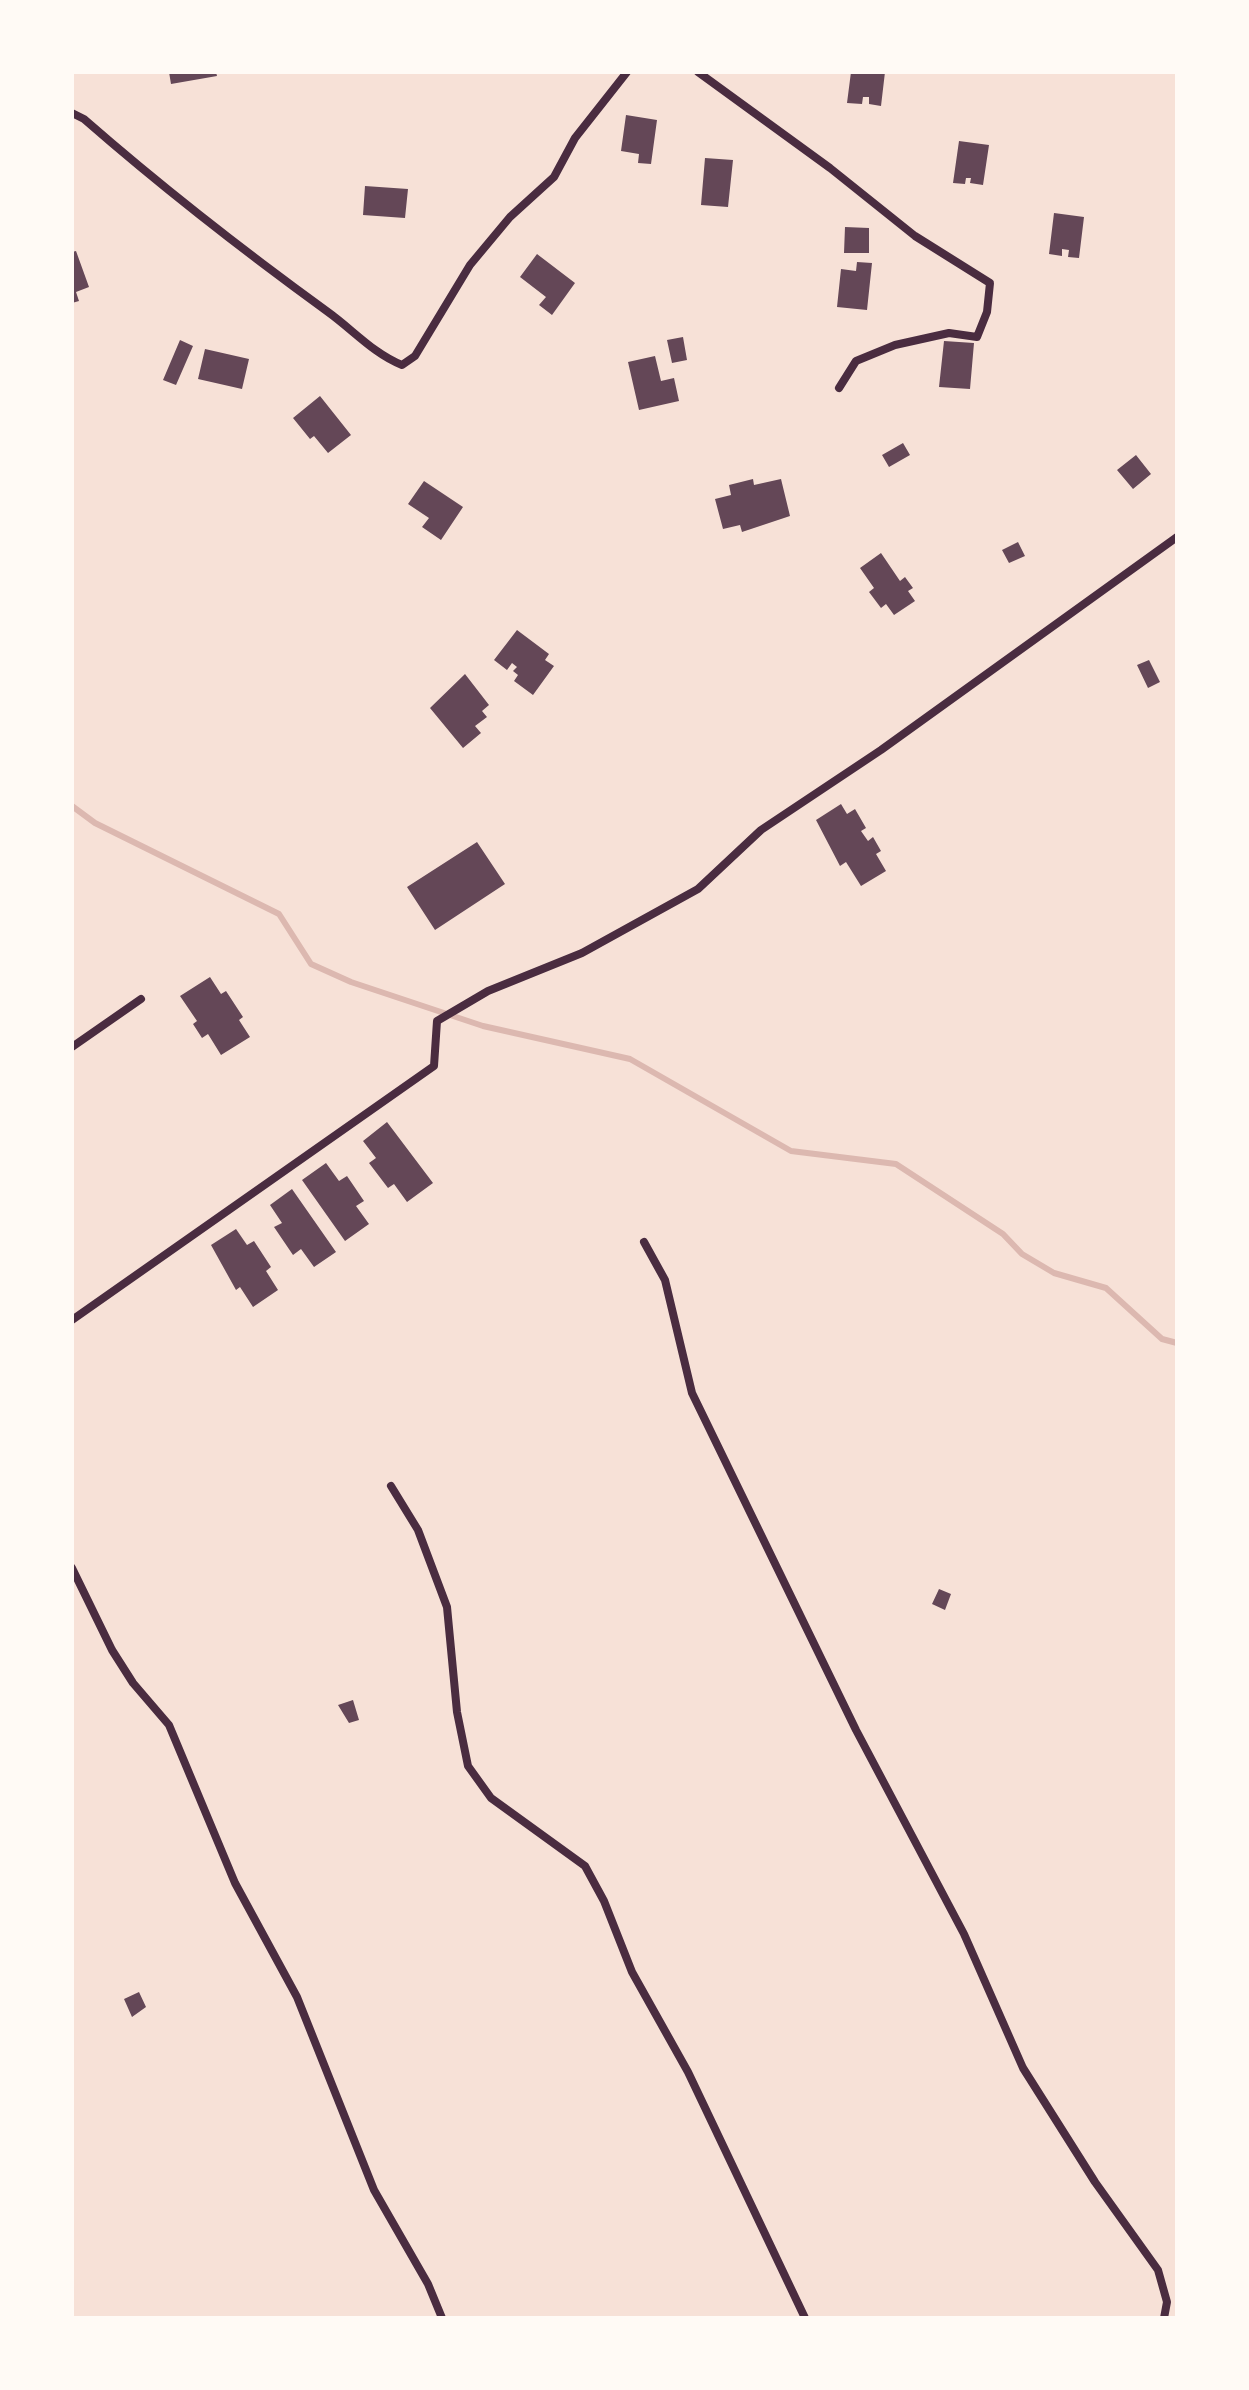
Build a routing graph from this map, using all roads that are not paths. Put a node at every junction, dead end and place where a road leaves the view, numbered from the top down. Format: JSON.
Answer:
{"nodes":[{"id":1,"x":627,"y":72,"type":"edge"},
{"id":2,"x":698,"y":72,"type":"edge"},
{"id":3,"x":72,"y":113,"type":"edge"},
{"id":4,"x":839,"y":388,"type":"dead end"},
{"id":5,"x":1177,"y":537,"type":"edge"},
{"id":6,"x":141,"y":999,"type":"dead end"},
{"id":7,"x":72,"y":1047,"type":"edge"},
{"id":8,"x":644,"y":1242,"type":"dead end"},
{"id":9,"x":72,"y":1320,"type":"edge"},
{"id":10,"x":391,"y":1486,"type":"dead end"},
{"id":11,"x":72,"y":1568,"type":"edge"},
{"id":12,"x":442,"y":2318,"type":"edge"},
{"id":13,"x":805,"y":2318,"type":"edge"},
{"id":14,"x":1164,"y":2318,"type":"edge"}],
"edges":[{"from":1,"to":3,"type":"street"},
{"from":2,"to":4,"type":"street"},
{"from":5,"to":9,"type":"street"},
{"from":6,"to":7,"type":"street"},
{"from":8,"to":14,"type":"street"},
{"from":10,"to":13,"type":"street"},
{"from":11,"to":12,"type":"street"}]}
